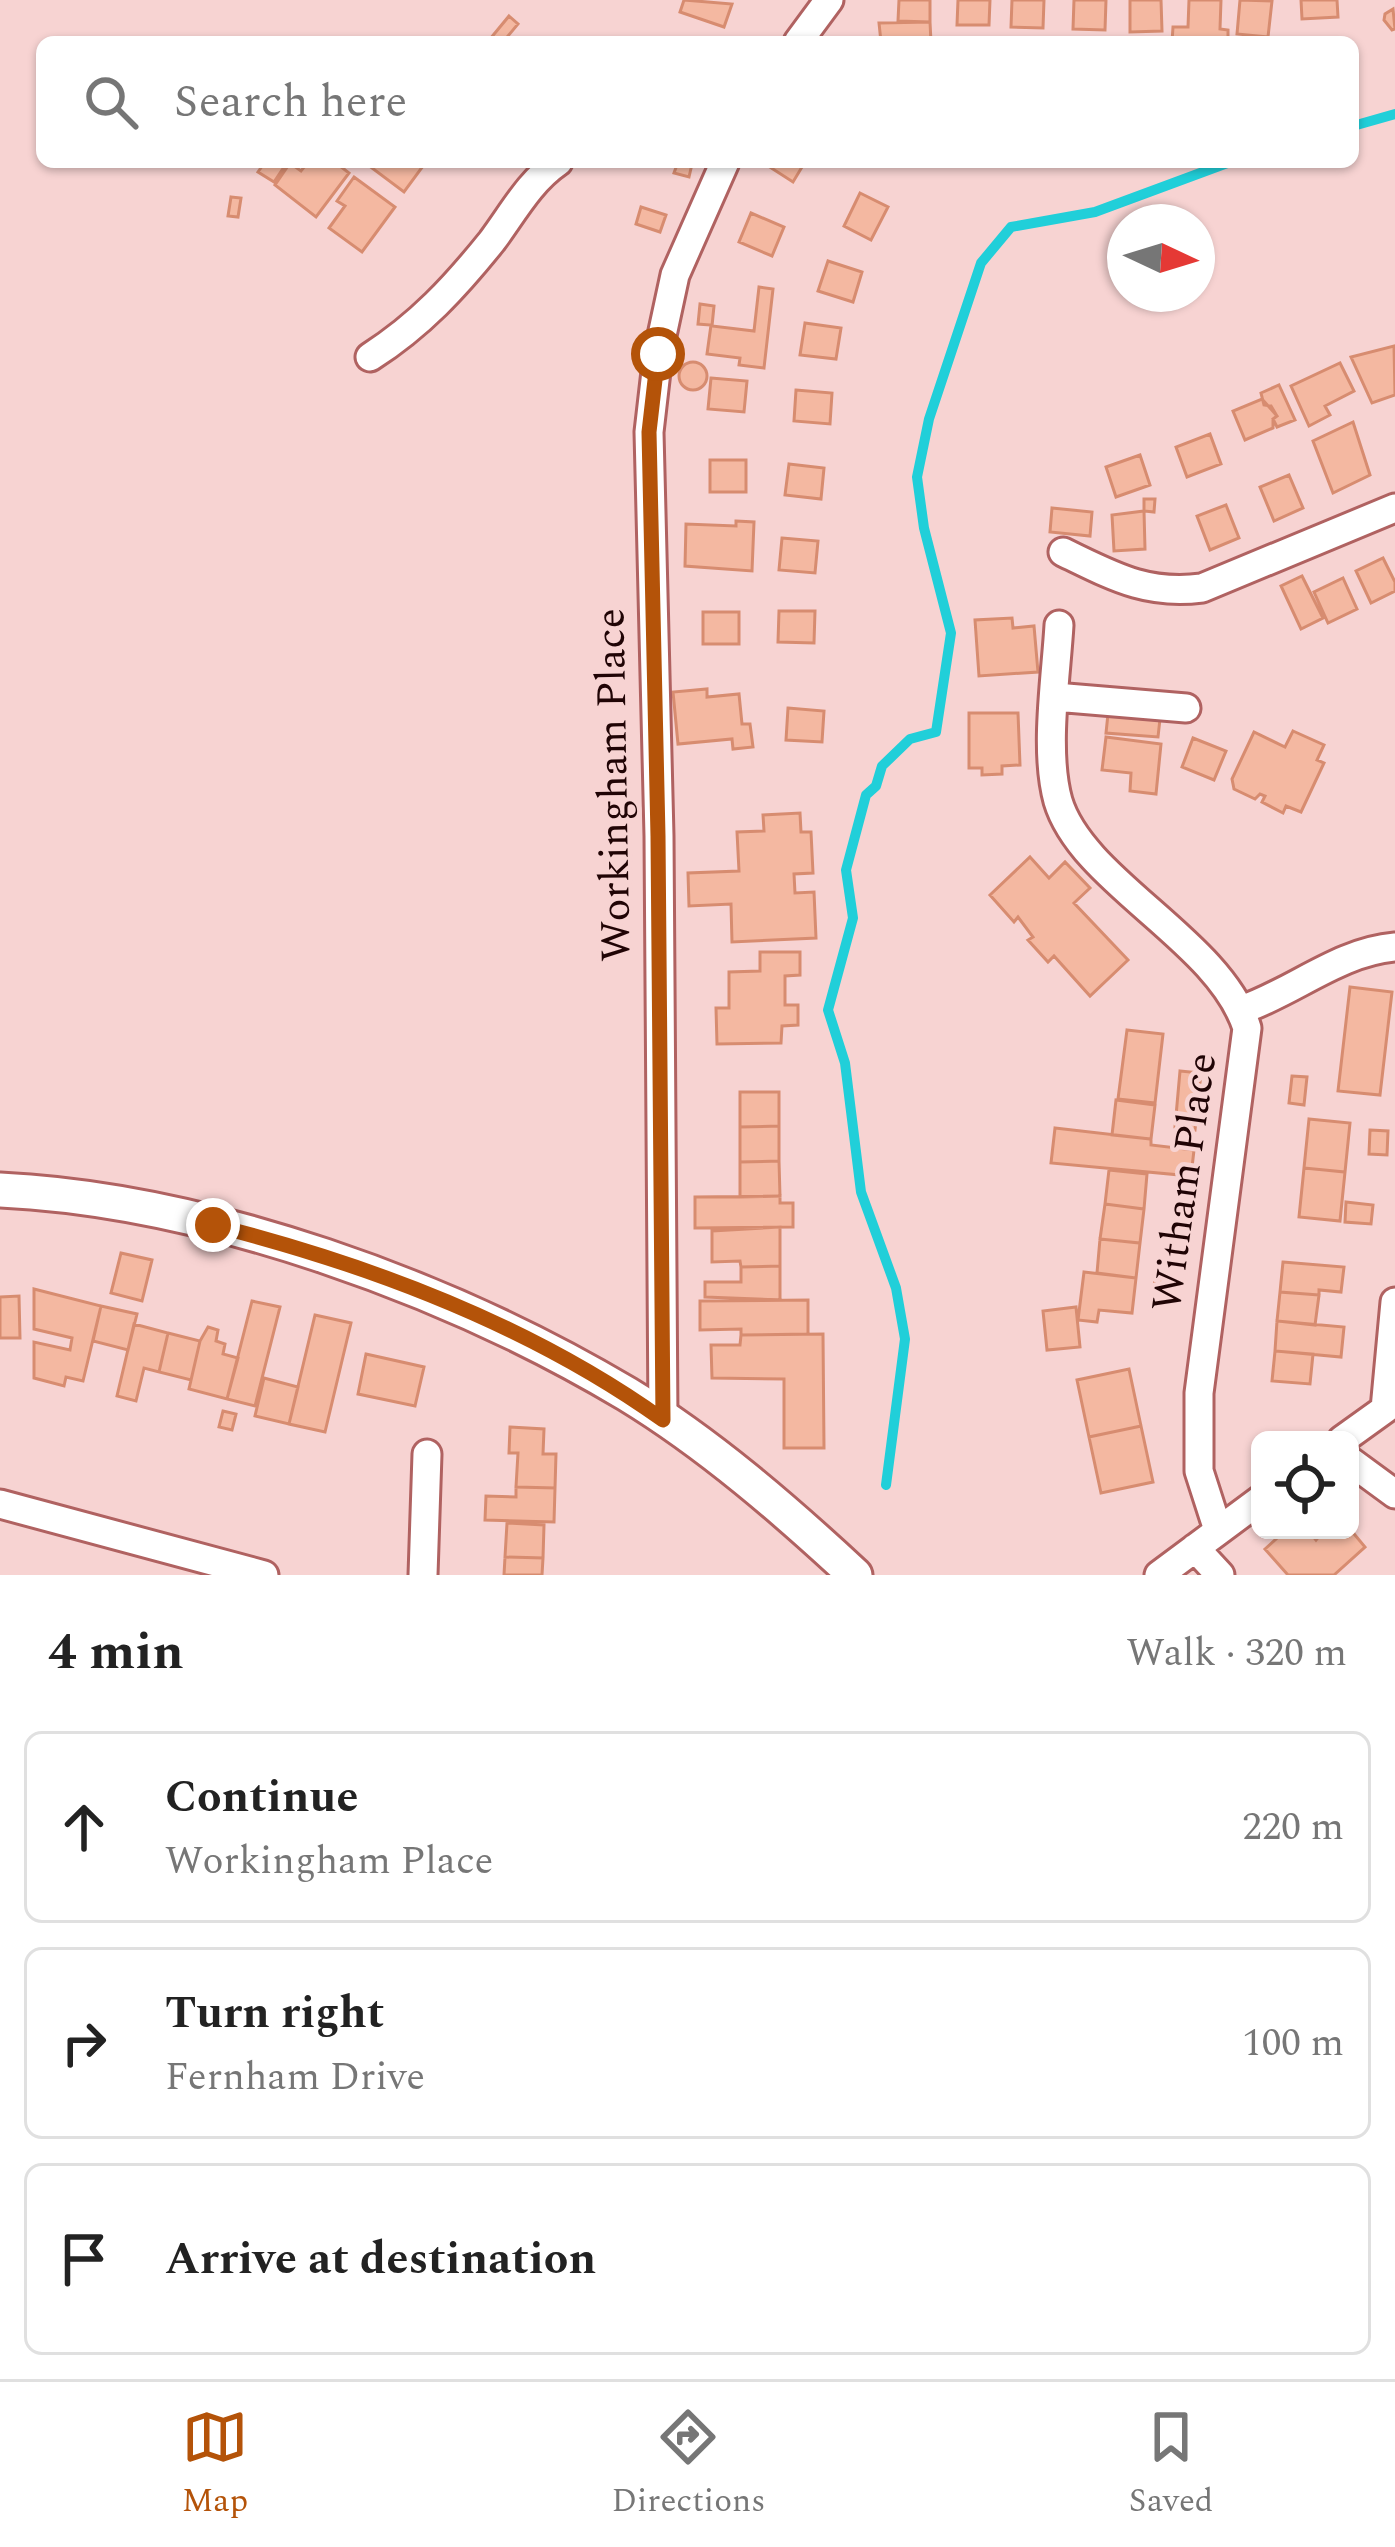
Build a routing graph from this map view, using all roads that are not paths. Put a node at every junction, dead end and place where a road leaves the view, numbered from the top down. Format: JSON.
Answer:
{"nodes":[{"id":1,"x":830,"y":0,"type":"edge"},
{"id":2,"x":803,"y":36,"type":"edge"},
{"id":3,"x":551,"y":168,"type":"edge"},
{"id":4,"x":722,"y":168,"type":"edge"},
{"id":5,"x":370,"y":357,"type":"dead end"},
{"id":6,"x":1395,"y":508,"type":"edge"},
{"id":7,"x":1063,"y":552,"type":"dead end"},
{"id":8,"x":1059,"y":625,"type":"dead end"},
{"id":9,"x":1055,"y":697,"type":"junction"},
{"id":10,"x":1186,"y":708,"type":"dead end"},
{"id":11,"x":1395,"y":947,"type":"edge"},
{"id":12,"x":1241,"y":1010,"type":"junction"},
{"id":13,"x":0,"y":1190,"type":"edge"},
{"id":14,"x":1395,"y":1302,"type":"edge"},
{"id":15,"x":1390,"y":1406,"type":"edge"},
{"id":16,"x":663,"y":1420,"type":"junction"},
{"id":17,"x":1355,"y":1431,"type":"edge"},
{"id":18,"x":427,"y":1454,"type":"dead end"},
{"id":19,"x":1359,"y":1467,"type":"edge"},
{"id":20,"x":1395,"y":1494,"type":"edge"},
{"id":21,"x":0,"y":1504,"type":"edge"},
{"id":22,"x":1251,"y":1507,"type":"edge"},
{"id":23,"x":1207,"y":1539,"type":"junction"},
{"id":24,"x":264,"y":1575,"type":"edge"},
{"id":25,"x":423,"y":1575,"type":"edge"},
{"id":26,"x":855,"y":1575,"type":"edge"},
{"id":27,"x":1159,"y":1575,"type":"edge"},
{"id":28,"x":1220,"y":1575,"type":"edge"}],
"edges":[{"from":1,"to":2,"type":"street"},
{"from":3,"to":5,"type":"street"},
{"from":4,"to":16,"type":"street","name":"Workingham Place"},
{"from":6,"to":7,"type":"street"},
{"from":8,"to":9,"type":"street","name":"Witham Place"},
{"from":9,"to":10,"type":"street"},
{"from":9,"to":12,"type":"street","name":"Witham Place"},
{"from":11,"to":12,"type":"street"},
{"from":12,"to":23,"type":"street","name":"Witham Place"},
{"from":13,"to":16,"type":"street"},
{"from":14,"to":15,"type":"street"},
{"from":15,"to":17,"type":"street"},
{"from":16,"to":26,"type":"street"},
{"from":18,"to":25,"type":"street"},
{"from":19,"to":20,"type":"street"},
{"from":21,"to":24,"type":"street"},
{"from":22,"to":23,"type":"street"},
{"from":23,"to":27,"type":"street"},
{"from":23,"to":28,"type":"street"}]}
